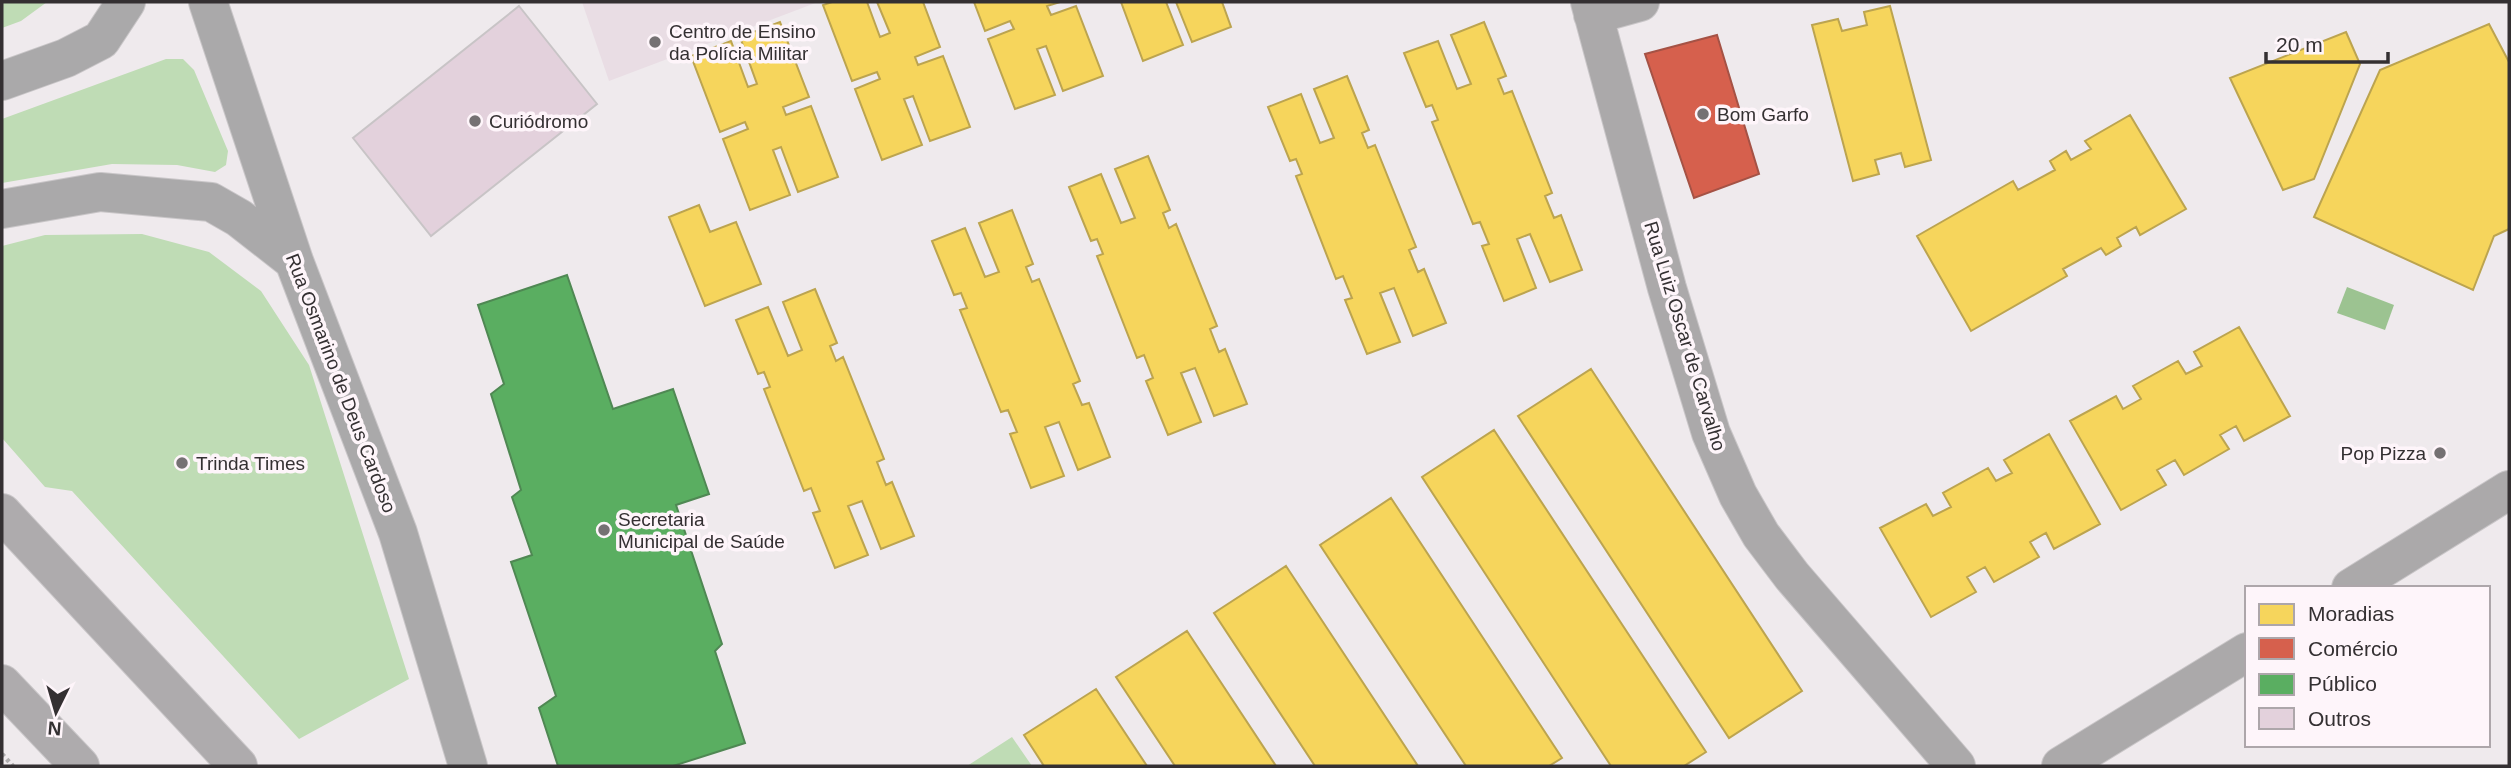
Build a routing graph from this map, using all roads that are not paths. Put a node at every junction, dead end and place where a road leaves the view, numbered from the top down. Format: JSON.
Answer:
{"nodes":[{"id":1,"x":126,"y":2,"type":"edge"},
{"id":2,"x":208,"y":2,"type":"edge"},
{"id":3,"x":1640,"y":2,"type":"edge"},
{"id":4,"x":1591,"y":8,"type":"edge"},
{"id":5,"x":2,"y":81,"type":"edge"},
{"id":6,"x":2,"y":209,"type":"edge"},
{"id":7,"x":293,"y":261,"type":"junction"},
{"id":8,"x":2509,"y":490,"type":"edge"},
{"id":9,"x":2,"y":513,"type":"edge"},
{"id":10,"x":2354,"y":586,"type":"edge"},
{"id":11,"x":2245,"y":653,"type":"edge"},
{"id":12,"x":2,"y":684,"type":"edge"},
{"id":13,"x":80,"y":766,"type":"edge"},
{"id":14,"x":238,"y":766,"type":"edge"},
{"id":15,"x":468,"y":766,"type":"edge"},
{"id":16,"x":1956,"y":766,"type":"edge"},
{"id":17,"x":2061,"y":766,"type":"edge"}],
"edges":[{"from":1,"to":5,"type":"main road"},
{"from":2,"to":7,"type":"main road","name":"Rua Osmarino de Deus Cardoso"},
{"from":3,"to":4,"type":"street"},
{"from":4,"to":16,"type":"street","name":"Rua Luiz Oscar de Carvalho"},
{"from":6,"to":7,"type":"main road"},
{"from":7,"to":15,"type":"main road","name":"Rua Osmarino de Deus Cardoso"},
{"from":8,"to":10,"type":"street"},
{"from":9,"to":14,"type":"main road"},
{"from":11,"to":17,"type":"street"},
{"from":12,"to":13,"type":"main road"}]}
